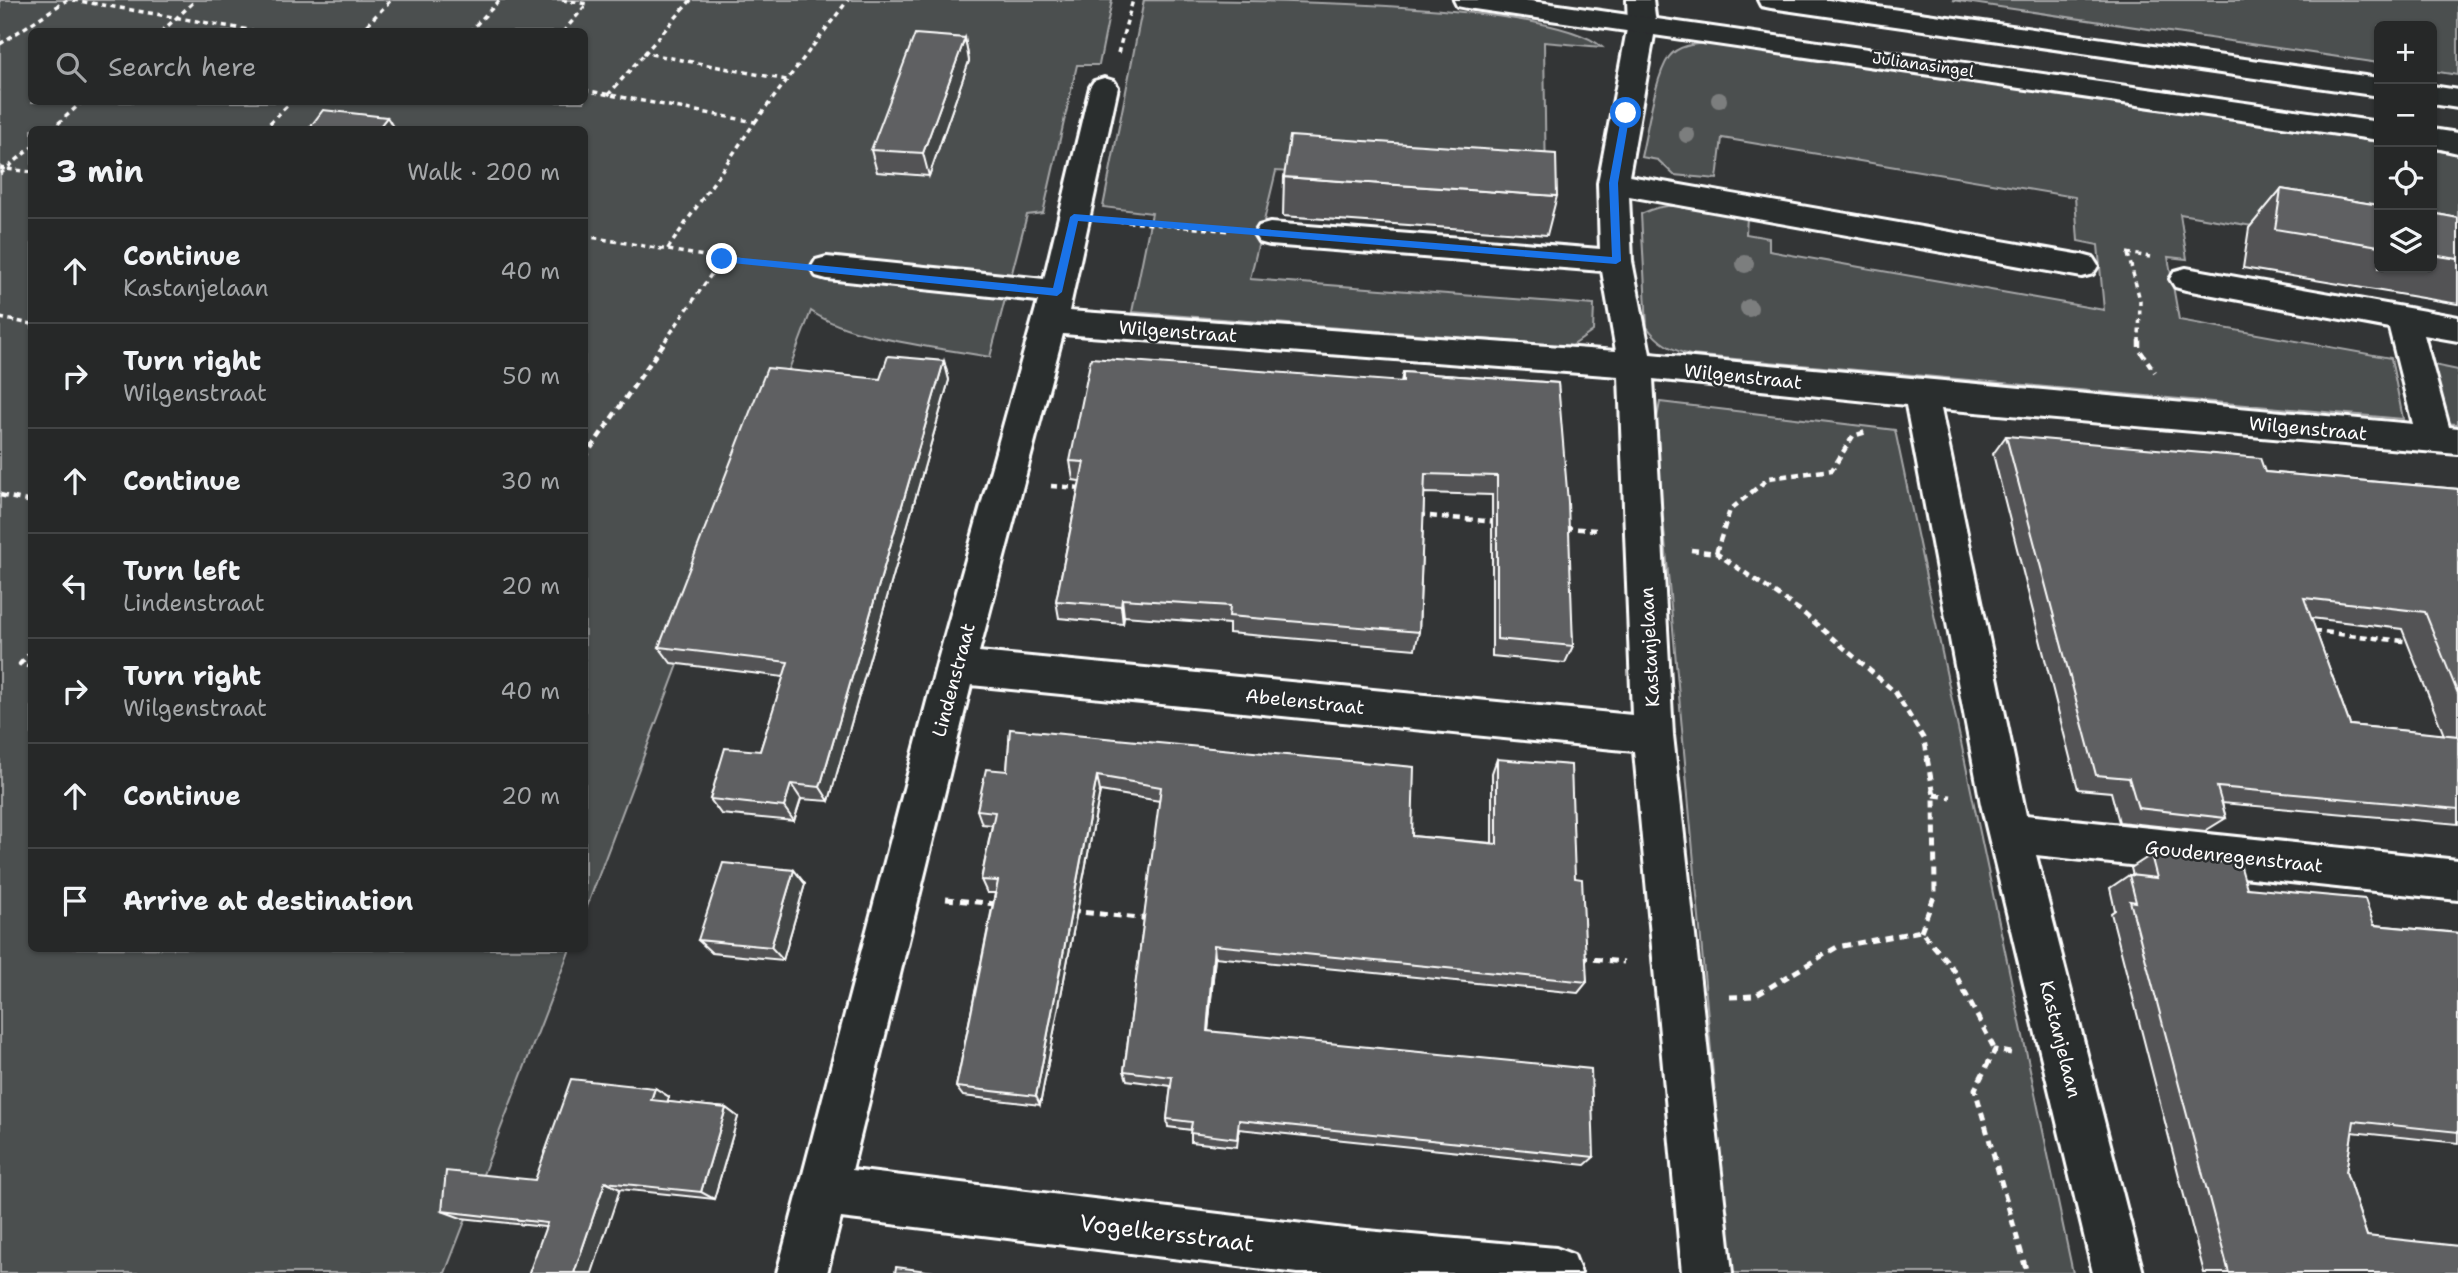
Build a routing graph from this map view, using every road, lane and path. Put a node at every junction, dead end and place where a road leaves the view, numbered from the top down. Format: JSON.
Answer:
{"nodes":[{"id":1,"x":67,"y":0,"type":"edge"},
{"id":2,"x":73,"y":0,"type":"edge"},
{"id":3,"x":196,"y":0,"type":"edge"},
{"id":4,"x":391,"y":0,"type":"edge"},
{"id":5,"x":500,"y":0,"type":"edge"},
{"id":6,"x":562,"y":0,"type":"edge"},
{"id":7,"x":691,"y":0,"type":"edge"},
{"id":8,"x":848,"y":0,"type":"edge"},
{"id":9,"x":1133,"y":0,"type":"edge"},
{"id":10,"x":1467,"y":0,"type":"edge"},
{"id":11,"x":1771,"y":0,"type":"edge"},
{"id":12,"x":1641,"y":12,"type":"edge"},
{"id":13,"x":178,"y":16,"type":"junction"},
{"id":14,"x":165,"y":28,"type":"edge"},
{"id":15,"x":240,"y":28,"type":"edge"},
{"id":16,"x":364,"y":28,"type":"edge"},
{"id":17,"x":473,"y":28,"type":"edge"},
{"id":18,"x":566,"y":28,"type":"edge"},
{"id":19,"x":0,"y":44,"type":"edge"},
{"id":20,"x":646,"y":53,"type":"junction"},
{"id":21,"x":787,"y":80,"type":"junction"},
{"id":22,"x":2374,"y":86,"type":"edge"},
{"id":23,"x":1104,"y":87,"type":"joint"},
{"id":24,"x":588,"y":91,"type":"edge"},
{"id":25,"x":608,"y":95,"type":"junction"},
{"id":26,"x":2437,"y":96,"type":"edge"},
{"id":27,"x":2458,"y":99,"type":"edge"},
{"id":28,"x":79,"y":105,"type":"edge"},
{"id":29,"x":288,"y":105,"type":"edge"},
{"id":30,"x":755,"y":122,"type":"junction"},
{"id":31,"x":55,"y":126,"type":"edge"},
{"id":32,"x":268,"y":126,"type":"edge"},
{"id":33,"x":2374,"y":130,"type":"edge"},
{"id":34,"x":2437,"y":139,"type":"edge"},
{"id":35,"x":2458,"y":143,"type":"edge"},
{"id":36,"x":28,"y":150,"type":"edge"},
{"id":37,"x":0,"y":168,"type":"edge"},
{"id":38,"x":6,"y":169,"type":"junction"},
{"id":39,"x":28,"y":172,"type":"edge"},
{"id":40,"x":0,"y":174,"type":"edge"},
{"id":41,"x":1613,"y":183,"type":"junction"},
{"id":42,"x":1074,"y":217,"type":"junction"},
{"id":43,"x":1270,"y":234,"type":"joint"},
{"id":44,"x":588,"y":237,"type":"edge"},
{"id":45,"x":667,"y":250,"type":"junction"},
{"id":46,"x":2128,"y":254,"type":"junction"},
{"id":47,"x":722,"y":259,"type":"junction"},
{"id":48,"x":1616,"y":261,"type":"junction"},
{"id":49,"x":2082,"y":266,"type":"joint"},
{"id":50,"x":827,"y":268,"type":"joint"},
{"id":51,"x":2186,"y":279,"type":"joint"},
{"id":52,"x":1054,"y":307,"type":"junction"},
{"id":53,"x":0,"y":318,"type":"edge"},
{"id":54,"x":2403,"y":318,"type":"junction"},
{"id":55,"x":28,"y":323,"type":"edge"},
{"id":56,"x":2458,"y":329,"type":"edge"},
{"id":57,"x":1635,"y":365,"type":"junction"},
{"id":58,"x":1923,"y":404,"type":"junction"},
{"id":59,"x":2188,"y":417,"type":"junction"},
{"id":60,"x":2446,"y":441,"type":"edge"},
{"id":61,"x":588,"y":452,"type":"edge"},
{"id":62,"x":1007,"y":482,"type":"junction"},
{"id":63,"x":1087,"y":489,"type":"edge"},
{"id":64,"x":0,"y":495,"type":"edge"},
{"id":65,"x":28,"y":501,"type":"edge"},
{"id":66,"x":1413,"y":515,"type":"edge"},
{"id":67,"x":1508,"y":523,"type":"edge"},
{"id":68,"x":1563,"y":527,"type":"edge"},
{"id":69,"x":1644,"y":540,"type":"junction"},
{"id":70,"x":1716,"y":553,"type":"junction"},
{"id":71,"x":2312,"y":631,"type":"edge"},
{"id":72,"x":2418,"y":643,"type":"dead end"},
{"id":73,"x":28,"y":655,"type":"edge"},
{"id":74,"x":28,"y":666,"type":"edge"},
{"id":75,"x":956,"y":667,"type":"junction"},
{"id":76,"x":1653,"y":735,"type":"junction"},
{"id":77,"x":2011,"y":833,"type":"junction"},
{"id":78,"x":2458,"y":880,"type":"edge"},
{"id":79,"x":898,"y":895,"type":"junction"},
{"id":80,"x":1008,"y":905,"type":"edge"},
{"id":81,"x":1062,"y":910,"type":"edge"},
{"id":82,"x":1158,"y":919,"type":"edge"},
{"id":83,"x":1921,"y":931,"type":"junction"},
{"id":84,"x":1568,"y":957,"type":"edge"},
{"id":85,"x":1679,"y":983,"type":"junction"},
{"id":86,"x":1996,"y":1050,"type":"junction"},
{"id":87,"x":2067,"y":1063,"type":"junction"},
{"id":88,"x":821,"y":1191,"type":"junction"},
{"id":89,"x":802,"y":1273,"type":"edge"},
{"id":90,"x":1556,"y":1273,"type":"edge"},
{"id":91,"x":1707,"y":1273,"type":"edge"},
{"id":92,"x":2027,"y":1273,"type":"edge"},
{"id":93,"x":2118,"y":1273,"type":"edge"}],
"edges":[{"from":1,"to":19,"type":"path"},
{"from":2,"to":13,"type":"path"},
{"from":3,"to":13,"type":"path"},
{"from":4,"to":16,"type":"path"},
{"from":5,"to":17,"type":"path"},
{"from":6,"to":18,"type":"path"},
{"from":7,"to":20,"type":"path"},
{"from":8,"to":21,"type":"path"},
{"from":9,"to":23,"type":"path"},
{"from":10,"to":12,"type":"street","name":"Julianasingel"},
{"from":11,"to":22,"type":"street"},
{"from":12,"to":33,"type":"street","name":"Julianasingel"},
{"from":12,"to":41,"type":"street","name":"Kastanjelaan"},
{"from":13,"to":14,"type":"path"},
{"from":13,"to":15,"type":"path"},
{"from":20,"to":21,"type":"path"},
{"from":20,"to":25,"type":"path"},
{"from":21,"to":30,"type":"path"},
{"from":23,"to":42,"type":"street","name":"Lindenstraat"},
{"from":24,"to":25,"type":"path"},
{"from":25,"to":30,"type":"path"},
{"from":26,"to":27,"type":"street"},
{"from":28,"to":31,"type":"path"},
{"from":29,"to":32,"type":"path"},
{"from":30,"to":45,"type":"path"},
{"from":34,"to":35,"type":"street"},
{"from":36,"to":38,"type":"path"},
{"from":37,"to":38,"type":"path"},
{"from":38,"to":39,"type":"path"},
{"from":38,"to":40,"type":"path"},
{"from":41,"to":48,"type":"street","name":"Kastanjelaan"},
{"from":41,"to":49,"type":"street"},
{"from":42,"to":43,"type":"path"},
{"from":42,"to":52,"type":"street","name":"Lindenstraat"},
{"from":43,"to":48,"type":"street"},
{"from":44,"to":45,"type":"path"},
{"from":45,"to":47,"type":"path"},
{"from":46,"to":49,"type":"path"},
{"from":46,"to":51,"type":"path"},
{"from":46,"to":59,"type":"path"},
{"from":47,"to":50,"type":"path"},
{"from":47,"to":61,"type":"path"},
{"from":48,"to":57,"type":"street","name":"Kastanjelaan"},
{"from":50,"to":52,"type":"street","name":"Wilgenstraat"},
{"from":51,"to":54,"type":"street"},
{"from":52,"to":57,"type":"street","name":"Wilgenstraat"},
{"from":52,"to":62,"type":"street","name":"Lindenstraat"},
{"from":53,"to":55,"type":"path"},
{"from":54,"to":56,"type":"street"},
{"from":54,"to":60,"type":"street","name":"Wilgenstraat"},
{"from":57,"to":58,"type":"street","name":"Wilgenstraat"},
{"from":57,"to":69,"type":"street","name":"Kastanjelaan"},
{"from":58,"to":59,"type":"street","name":"Wilgenstraat"},
{"from":58,"to":70,"type":"path"},
{"from":58,"to":77,"type":"street","name":"Kastanjelaan"},
{"from":59,"to":60,"type":"street","name":"Wilgenstraat"},
{"from":62,"to":63,"type":"path"},
{"from":62,"to":75,"type":"street","name":"Lindenstraat"},
{"from":64,"to":65,"type":"path"},
{"from":66,"to":67,"type":"path"},
{"from":68,"to":69,"type":"path"},
{"from":69,"to":70,"type":"path"},
{"from":69,"to":76,"type":"street","name":"Kastanjelaan"},
{"from":70,"to":83,"type":"path"},
{"from":71,"to":72,"type":"path"},
{"from":73,"to":74,"type":"path"},
{"from":75,"to":76,"type":"street","name":"Abelenstraat"},
{"from":75,"to":79,"type":"street","name":"Lindenstraat"},
{"from":76,"to":85,"type":"street","name":"Kastanjelaan"},
{"from":77,"to":78,"type":"street","name":"Goudenregenstraat"},
{"from":77,"to":87,"type":"street","name":"Kastanjelaan"},
{"from":79,"to":80,"type":"path"},
{"from":79,"to":88,"type":"street","name":"Lindenstraat"},
{"from":81,"to":82,"type":"path"},
{"from":83,"to":85,"type":"path"},
{"from":83,"to":86,"type":"path"},
{"from":84,"to":85,"type":"path"},
{"from":85,"to":91,"type":"street","name":"Kastanjelaan"},
{"from":86,"to":87,"type":"path"},
{"from":86,"to":92,"type":"path"},
{"from":87,"to":93,"type":"street","name":"Kastanjelaan"},
{"from":88,"to":89,"type":"street","name":"Lindenstraat"},
{"from":88,"to":90,"type":"street","name":"Vogelkersstraat"}]}
